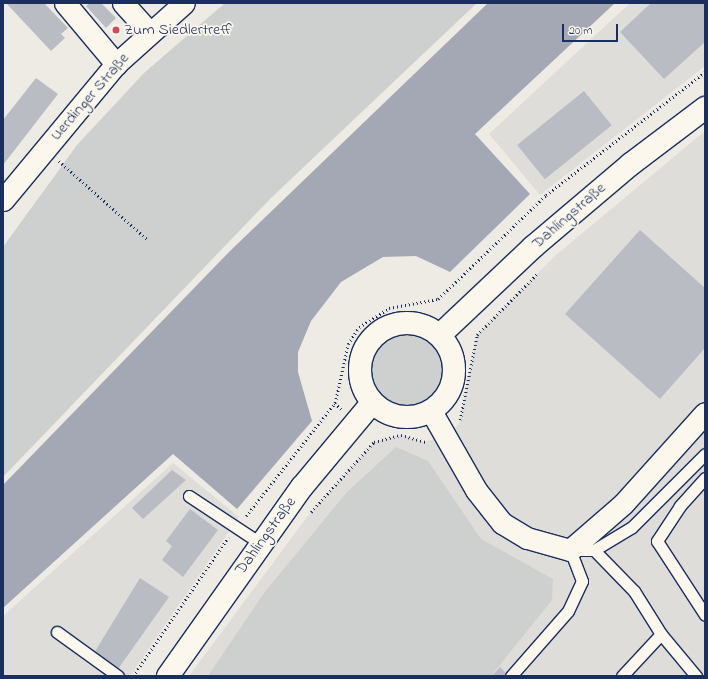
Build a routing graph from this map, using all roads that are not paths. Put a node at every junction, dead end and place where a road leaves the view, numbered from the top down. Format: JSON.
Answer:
{"nodes":[{"id":1,"x":65,"y":3,"type":"edge"},
{"id":2,"x":123,"y":3,"type":"edge"},
{"id":3,"x":184,"y":3,"type":"edge"},
{"id":4,"x":150,"y":33,"type":"junction"},
{"id":5,"x":116,"y":64,"type":"junction"},
{"id":6,"x":705,"y":108,"type":"edge"},
{"id":7,"x":3,"y":200,"type":"edge"},
{"id":8,"x":441,"y":334,"type":"junction"},
{"id":9,"x":372,"y":403,"type":"junction"},
{"id":10,"x":431,"y":411,"type":"junction"},
{"id":11,"x":705,"y":413,"type":"edge"},
{"id":12,"x":705,"y":454,"type":"edge"},
{"id":13,"x":705,"y":478,"type":"edge"},
{"id":14,"x":189,"y":496,"type":"dead end"},
{"id":15,"x":260,"y":543,"type":"junction"},
{"id":16,"x":570,"y":550,"type":"junction"},
{"id":17,"x":594,"y":550,"type":"junction"},
{"id":18,"x":705,"y":615,"type":"edge"},
{"id":19,"x":57,"y":632,"type":"dead end"},
{"id":20,"x":662,"y":634,"type":"junction"},
{"id":21,"x":118,"y":676,"type":"edge"},
{"id":22,"x":168,"y":676,"type":"edge"},
{"id":23,"x":512,"y":676,"type":"edge"},
{"id":24,"x":622,"y":676,"type":"edge"},
{"id":25,"x":696,"y":676,"type":"edge"}],
"edges":[{"from":1,"to":5,"type":"street"},
{"from":2,"to":4,"type":"street"},
{"from":3,"to":4,"type":"street","name":"Uerdinger Straße"},
{"from":4,"to":5,"type":"street","name":"Uerdinger Straße"},
{"from":5,"to":7,"type":"street","name":"Uerdinger Straße"},
{"from":6,"to":8,"type":"street","name":"Dahlingstraße"},
{"from":8,"to":9,"type":"street"},
{"from":8,"to":10,"type":"street"},
{"from":9,"to":10,"type":"street"},
{"from":9,"to":15,"type":"street","name":"Dahlingstraße"},
{"from":10,"to":16,"type":"street"},
{"from":11,"to":16,"type":"street"},
{"from":12,"to":17,"type":"lane"},
{"from":13,"to":18,"type":"lane"},
{"from":14,"to":15,"type":"lane"},
{"from":15,"to":22,"type":"street","name":"Dahlingstraße"},
{"from":16,"to":17,"type":"lane"},
{"from":16,"to":23,"type":"lane"},
{"from":17,"to":20,"type":"lane"},
{"from":19,"to":21,"type":"lane"},
{"from":20,"to":24,"type":"lane"},
{"from":20,"to":25,"type":"lane"}]}
